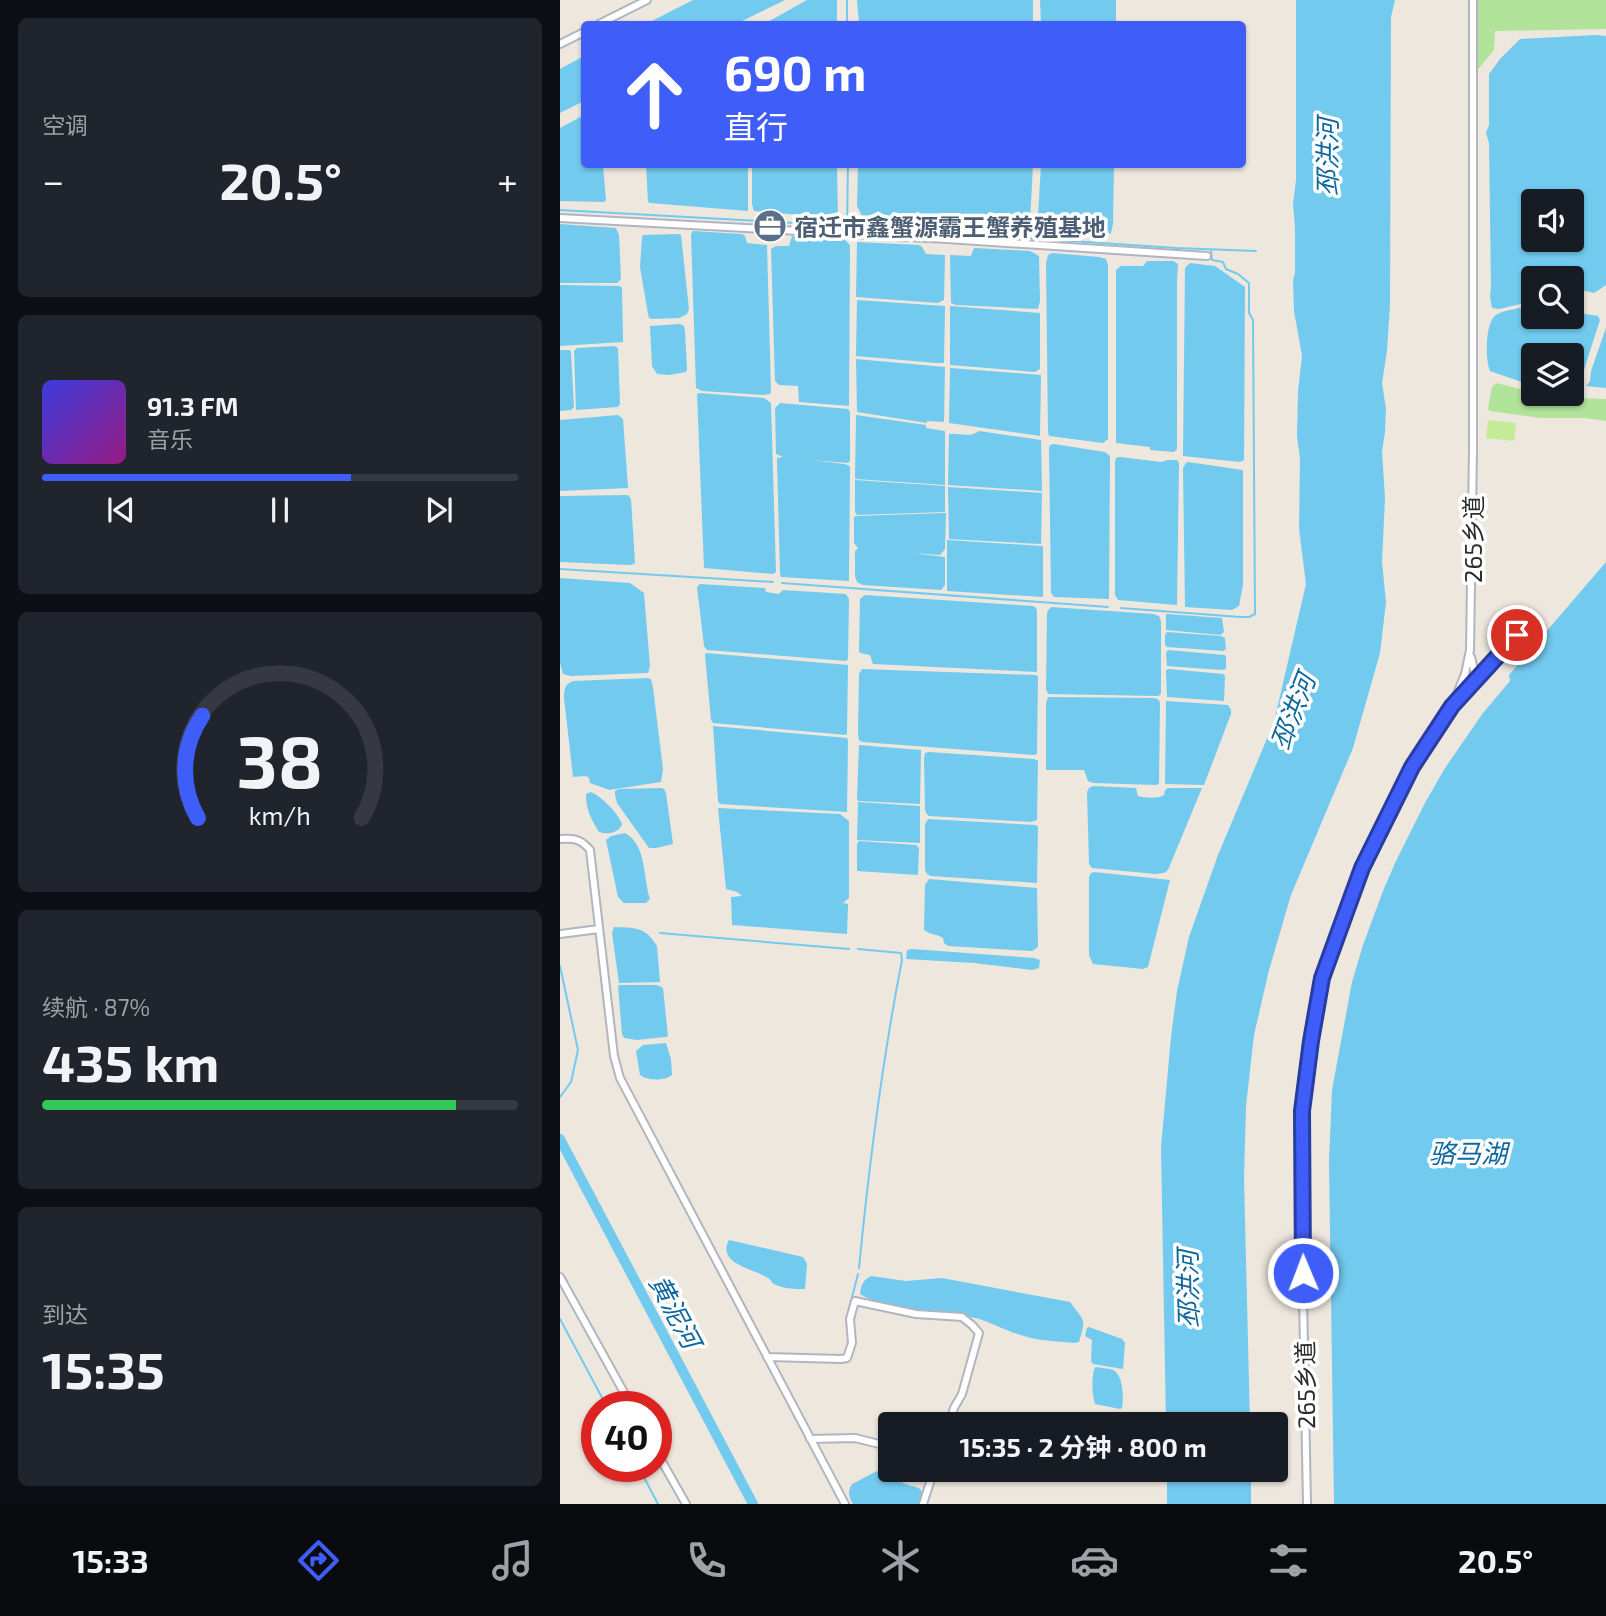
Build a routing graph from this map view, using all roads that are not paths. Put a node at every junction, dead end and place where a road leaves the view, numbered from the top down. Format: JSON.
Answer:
{"nodes":[{"id":1,"x":647,"y":0,"type":"edge"},
{"id":2,"x":1473,"y":0,"type":"edge"},
{"id":3,"x":605,"y":21,"type":"edge"},
{"id":4,"x":581,"y":34,"type":"edge"},
{"id":5,"x":560,"y":44,"type":"edge"},
{"id":6,"x":560,"y":218,"type":"edge"},
{"id":7,"x":1207,"y":256,"type":"dead end"},
{"id":8,"x":1517,"y":635,"type":"dead end"},
{"id":9,"x":1470,"y":650,"type":"junction"},
{"id":10,"x":1486,"y":669,"type":"junction"},
{"id":11,"x":1452,"y":706,"type":"junction"},
{"id":12,"x":563,"y":839,"type":"edge"},
{"id":13,"x":599,"y":929,"type":"junction"},
{"id":14,"x":560,"y":934,"type":"edge"},
{"id":15,"x":560,"y":1277,"type":"edge"},
{"id":16,"x":767,"y":1357,"type":"junction"},
{"id":17,"x":623,"y":1391,"type":"edge"},
{"id":18,"x":953,"y":1412,"type":"edge"},
{"id":19,"x":810,"y":1439,"type":"junction"},
{"id":20,"x":878,"y":1444,"type":"edge"},
{"id":21,"x":672,"y":1479,"type":"edge"},
{"id":22,"x":930,"y":1482,"type":"edge"},
{"id":23,"x":686,"y":1504,"type":"edge"},
{"id":24,"x":845,"y":1504,"type":"edge"},
{"id":25,"x":923,"y":1504,"type":"edge"},
{"id":26,"x":1307,"y":1504,"type":"edge"}],
"edges":[{"from":1,"to":3,"type":"street"},
{"from":2,"to":9,"type":"street","name":"265乡道"},
{"from":4,"to":5,"type":"street"},
{"from":6,"to":7,"type":"street"},
{"from":8,"to":10,"type":"street"},
{"from":9,"to":10,"type":"street"},
{"from":9,"to":11,"type":"street","name":"265乡道"},
{"from":10,"to":11,"type":"street"},
{"from":11,"to":26,"type":"street","name":"265乡道"},
{"from":12,"to":13,"type":"street"},
{"from":13,"to":14,"type":"street"},
{"from":13,"to":16,"type":"street"},
{"from":15,"to":17,"type":"street"},
{"from":16,"to":18,"type":"street"},
{"from":16,"to":19,"type":"street"},
{"from":19,"to":20,"type":"street"},
{"from":19,"to":24,"type":"street"},
{"from":21,"to":23,"type":"street"},
{"from":22,"to":25,"type":"street"}]}
